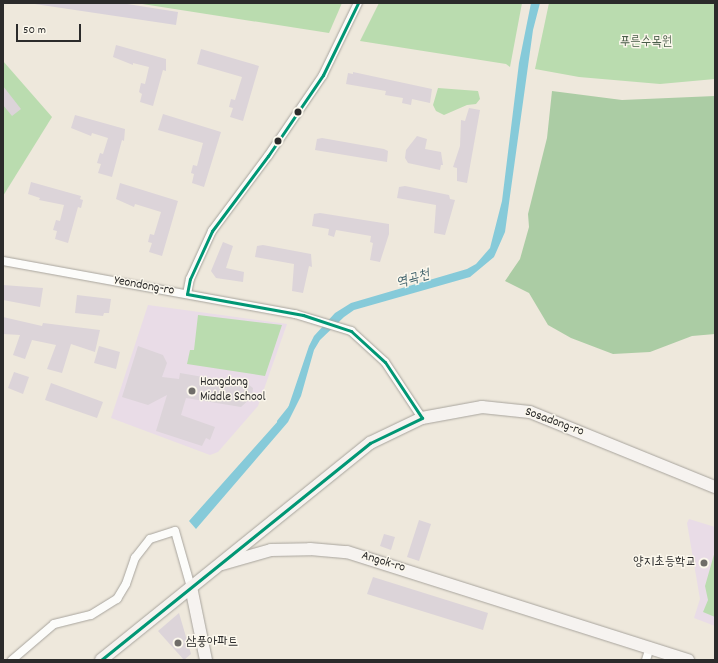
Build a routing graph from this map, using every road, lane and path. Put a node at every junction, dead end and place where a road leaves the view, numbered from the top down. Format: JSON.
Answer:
{"nodes":[{"id":1,"x":358,"y":3,"type":"edge"},
{"id":2,"x":3,"y":261,"type":"edge"},
{"id":3,"x":187,"y":294,"type":"junction"},
{"id":4,"x":422,"y":418,"type":"junction"},
{"id":5,"x":715,"y":487,"type":"edge"},
{"id":6,"x":218,"y":566,"type":"junction"},
{"id":7,"x":191,"y":588,"type":"junction"},
{"id":8,"x":650,"y":647,"type":"junction"},
{"id":9,"x":12,"y":660,"type":"edge"},
{"id":10,"x":101,"y":660,"type":"edge"},
{"id":11,"x":206,"y":660,"type":"edge"},
{"id":12,"x":646,"y":660,"type":"edge"},
{"id":13,"x":688,"y":660,"type":"edge"}],
"edges":[{"from":1,"to":3,"type":"street","name":"Yeondong-ro"},
{"from":2,"to":3,"type":"street","name":"Yeondong-ro"},
{"from":3,"to":4,"type":"street"},
{"from":4,"to":5,"type":"street","name":"Sosadong-ro"},
{"from":4,"to":6,"type":"street","name":"Sosadong-ro"},
{"from":6,"to":7,"type":"street","name":"Angok-ro"},
{"from":6,"to":8,"type":"street","name":"Angok-ro"},
{"from":7,"to":9,"type":"street"},
{"from":7,"to":10,"type":"street","name":"Angok-ro"},
{"from":7,"to":11,"type":"street"},
{"from":8,"to":12,"type":"street"},
{"from":8,"to":13,"type":"street","name":"Angok-ro"}]}
